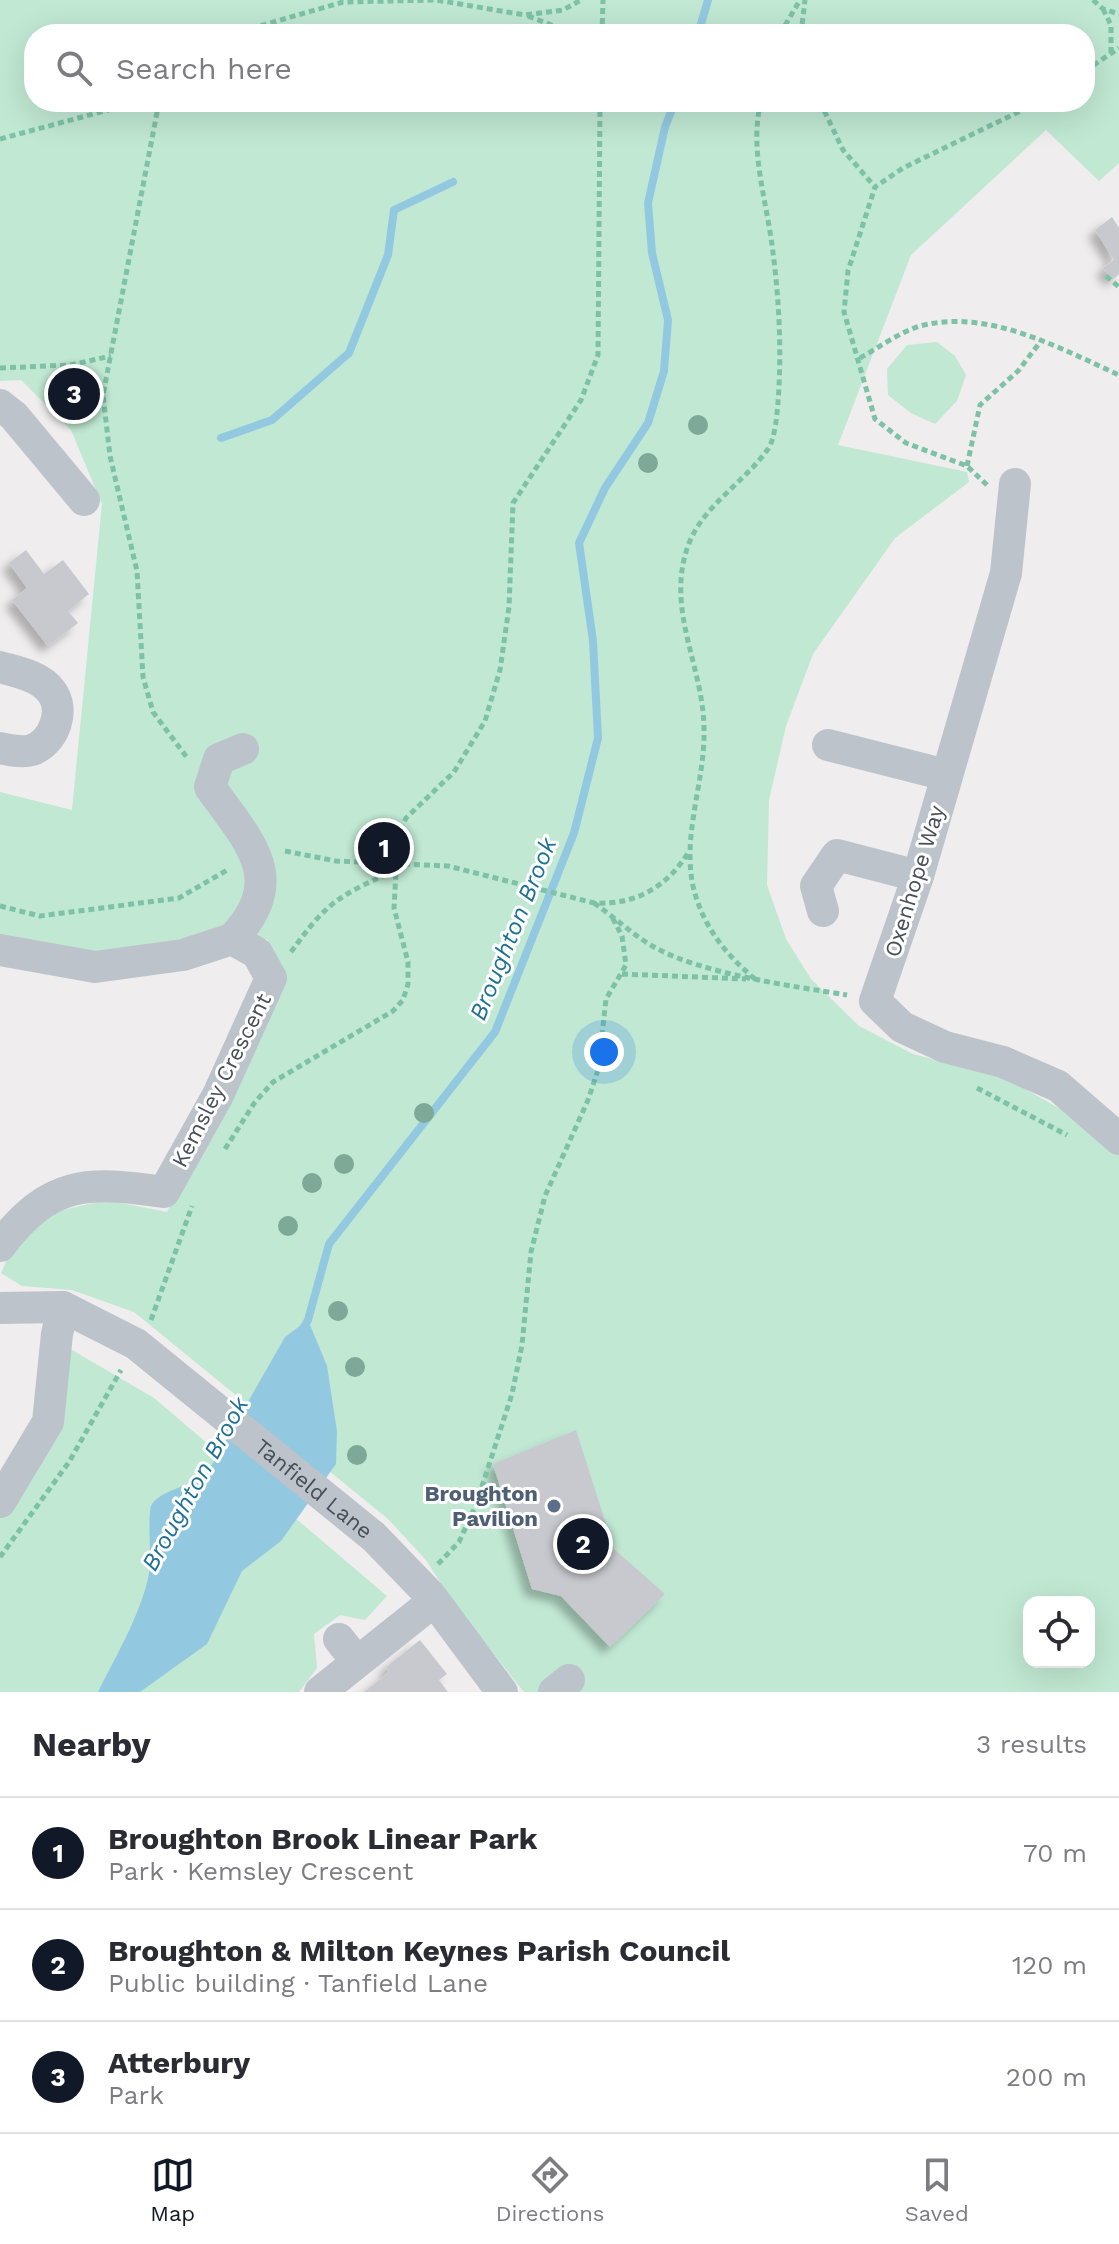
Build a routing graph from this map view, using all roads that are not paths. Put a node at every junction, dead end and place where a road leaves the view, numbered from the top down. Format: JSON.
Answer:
{"nodes":[{"id":1,"x":0,"y":405,"type":"edge"},
{"id":2,"x":1015,"y":484,"type":"road end"},
{"id":3,"x":84,"y":500,"type":"dead end"},
{"id":4,"x":0,"y":667,"type":"edge"},
{"id":5,"x":828,"y":745,"type":"dead end"},
{"id":6,"x":0,"y":748,"type":"edge"},
{"id":7,"x":243,"y":749,"type":"dead end"},
{"id":8,"x":946,"y":775,"type":"junction"},
{"id":9,"x":918,"y":876,"type":"junction"},
{"id":10,"x":823,"y":911,"type":"dead end"},
{"id":11,"x":232,"y":939,"type":"junction"},
{"id":12,"x":0,"y":950,"type":"edge"},
{"id":13,"x":1119,"y":1139,"type":"edge"},
{"id":14,"x":0,"y":1246,"type":"edge"},
{"id":15,"x":63,"y":1307,"type":"junction"},
{"id":16,"x":0,"y":1308,"type":"edge"},
{"id":17,"x":0,"y":1502,"type":"edge"},
{"id":18,"x":427,"y":1593,"type":"junction"},
{"id":19,"x":341,"y":1673,"type":"edge"},
{"id":20,"x":502,"y":1692,"type":"edge"}],
"edges":[{"from":1,"to":3,"type":"street"},
{"from":2,"to":8,"type":"street","name":"Oxenhope Way"},
{"from":4,"to":6,"type":"street"},
{"from":5,"to":8,"type":"street"},
{"from":7,"to":11,"type":"street"},
{"from":8,"to":9,"type":"street","name":"Oxenhope Way"},
{"from":9,"to":10,"type":"street"},
{"from":9,"to":13,"type":"street","name":"Oxenhope Way"},
{"from":11,"to":12,"type":"street"},
{"from":11,"to":14,"type":"street","name":"Kemsley Crescent"},
{"from":15,"to":16,"type":"street","name":"Tanfield Lane"},
{"from":15,"to":17,"type":"street"},
{"from":15,"to":18,"type":"street","name":"Tanfield Lane"},
{"from":18,"to":19,"type":"street"},
{"from":18,"to":20,"type":"street","name":"Tanfield Lane"}]}
